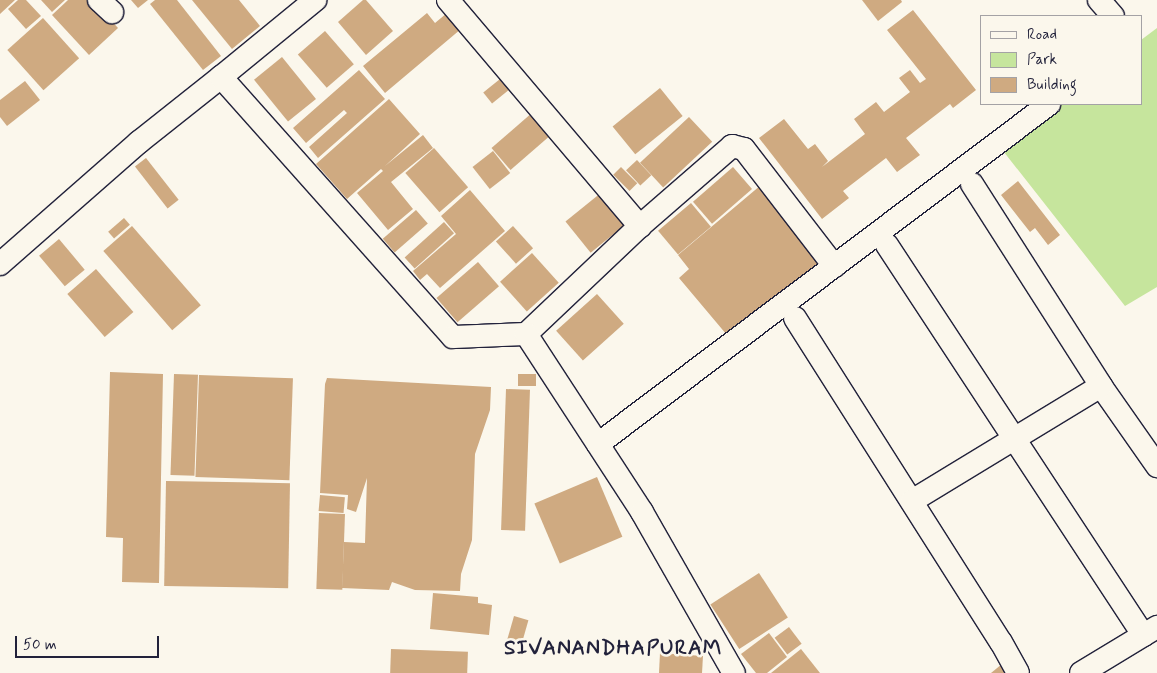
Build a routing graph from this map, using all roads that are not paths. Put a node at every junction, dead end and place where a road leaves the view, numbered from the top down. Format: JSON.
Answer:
{"nodes":[{"id":1,"x":315,"y":0,"type":"edge"},
{"id":2,"x":448,"y":0,"type":"edge"},
{"id":3,"x":1099,"y":0,"type":"edge"},
{"id":4,"x":1112,"y":15,"type":"edge"},
{"id":5,"x":221,"y":77,"type":"junction"},
{"id":6,"x":1048,"y":105,"type":"edge"},
{"id":7,"x":972,"y":184,"type":"dead end"},
{"id":8,"x":640,"y":226,"type":"junction"},
{"id":9,"x":887,"y":245,"type":"dead end"},
{"id":10,"x":0,"y":264,"type":"edge"},
{"id":11,"x":834,"y":266,"type":"junction"},
{"id":12,"x":795,"y":318,"type":"dead end"},
{"id":13,"x":526,"y":334,"type":"junction"},
{"id":14,"x":1101,"y":386,"type":"junction"},
{"id":15,"x":1014,"y":439,"type":"junction"},
{"id":16,"x":598,"y":444,"type":"junction"},
{"id":17,"x":1157,"y":466,"type":"edge"},
{"id":18,"x":912,"y":501,"type":"junction"},
{"id":19,"x":1150,"y":631,"type":"edge"},
{"id":20,"x":734,"y":673,"type":"edge"},
{"id":21,"x":1018,"y":673,"type":"edge"},
{"id":22,"x":1082,"y":673,"type":"edge"}],
"edges":[{"from":1,"to":5,"type":"street"},
{"from":2,"to":8,"type":"street"},
{"from":3,"to":4,"type":"street"},
{"from":5,"to":10,"type":"street"},
{"from":5,"to":13,"type":"street"},
{"from":6,"to":11,"type":"street"},
{"from":7,"to":14,"type":"street"},
{"from":8,"to":11,"type":"street"},
{"from":8,"to":13,"type":"street"},
{"from":9,"to":15,"type":"street"},
{"from":11,"to":16,"type":"street"},
{"from":12,"to":18,"type":"street"},
{"from":13,"to":16,"type":"street"},
{"from":14,"to":15,"type":"street"},
{"from":14,"to":17,"type":"street"},
{"from":15,"to":18,"type":"street"},
{"from":15,"to":19,"type":"street"},
{"from":16,"to":20,"type":"street"},
{"from":18,"to":21,"type":"street"},
{"from":19,"to":22,"type":"street"}]}
